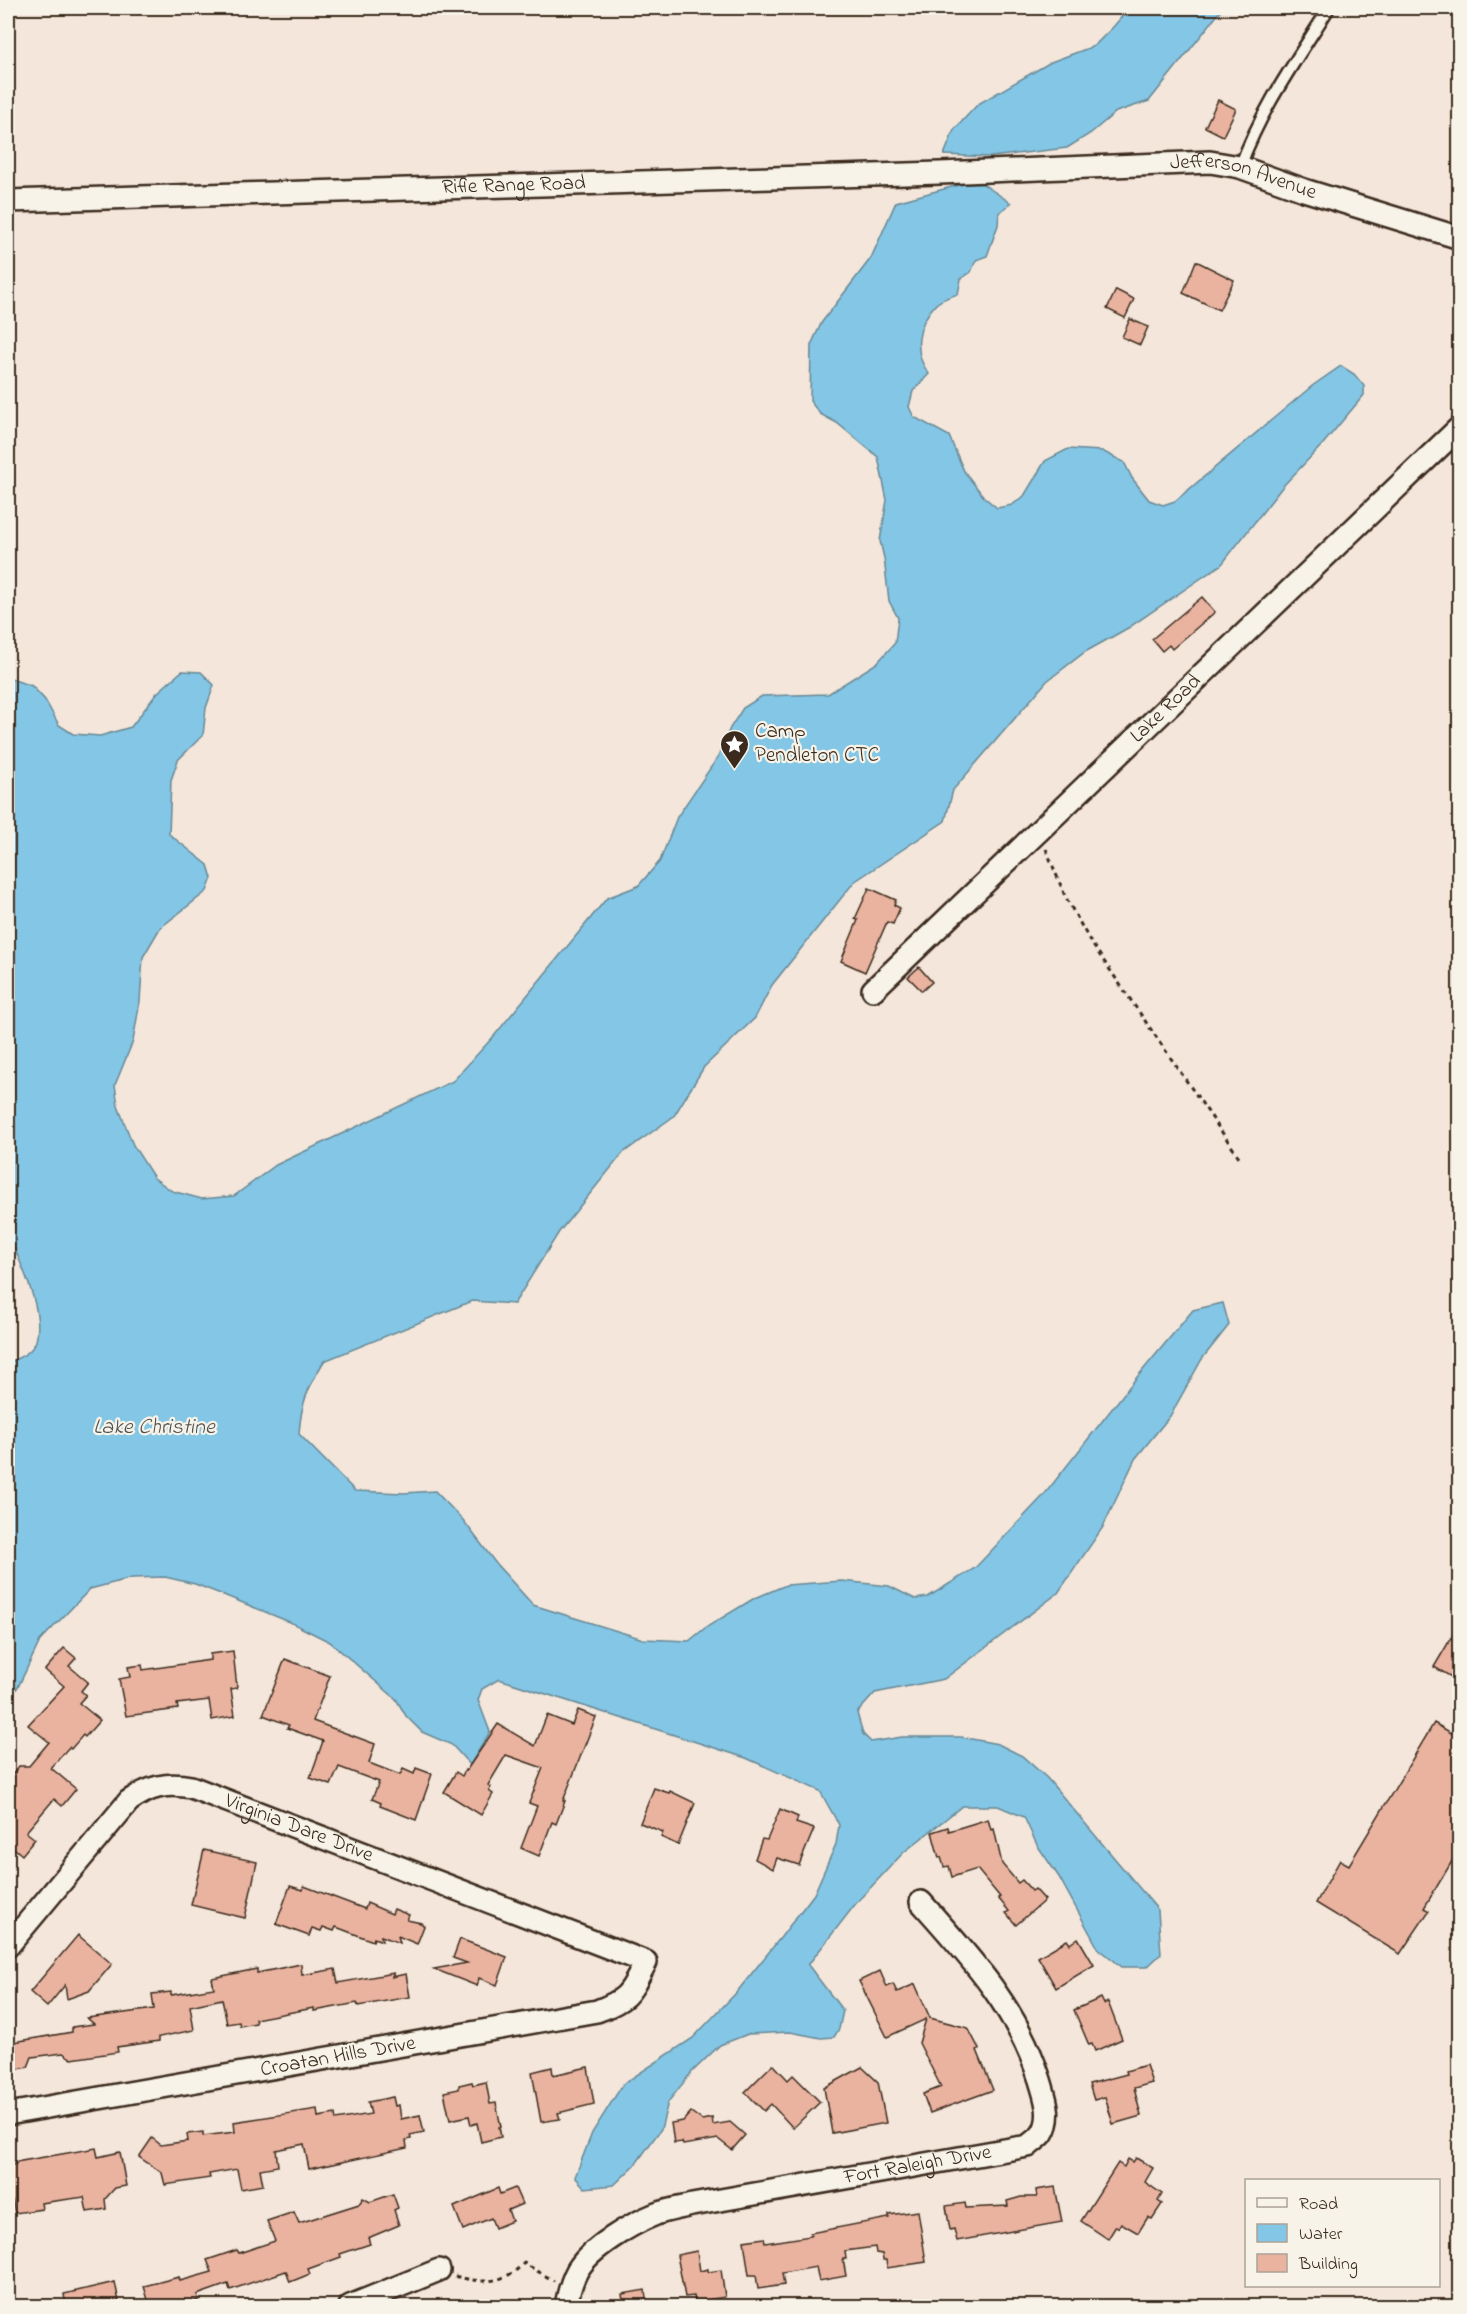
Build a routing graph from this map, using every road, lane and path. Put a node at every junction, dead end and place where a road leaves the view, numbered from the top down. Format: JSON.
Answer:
{"nodes":[{"id":1,"x":1329,"y":8,"type":"edge"},
{"id":2,"x":1240,"y":166,"type":"junction"},
{"id":3,"x":1018,"y":170,"type":"joint"},
{"id":4,"x":8,"y":201,"type":"edge"},
{"id":5,"x":1460,"y":238,"type":"edge"},
{"id":6,"x":1460,"y":427,"type":"edge"},
{"id":7,"x":1037,"y":833,"type":"junction"},
{"id":8,"x":873,"y":990,"type":"dead end"},
{"id":9,"x":1239,"y":1156,"type":"dead end"},
{"id":10,"x":921,"y":1902,"type":"dead end"},
{"id":11,"x":8,"y":1946,"type":"edge"},
{"id":12,"x":646,"y":1962,"type":"joint"},
{"id":13,"x":8,"y":2114,"type":"edge"},
{"id":14,"x":439,"y":2270,"type":"joint"},
{"id":15,"x":568,"y":2300,"type":"edge"},
{"id":16,"x":350,"y":2307,"type":"edge"}],
"edges":[{"from":1,"to":2,"type":"lane"},
{"from":2,"to":3,"type":"street","name":"Jefferson Avenue"},
{"from":2,"to":5,"type":"street","name":"Jefferson Avenue"},
{"from":3,"to":4,"type":"street","name":"Rifle Range Road"},
{"from":6,"to":7,"type":"street","name":"Lake Road"},
{"from":7,"to":8,"type":"street","name":"Lake Road"},
{"from":7,"to":9,"type":"path"},
{"from":10,"to":15,"type":"street","name":"Fort Raleigh Drive"},
{"from":11,"to":12,"type":"street","name":"Virginia Dare Drive"},
{"from":12,"to":13,"type":"street","name":"Croatan Hills Drive"},
{"from":14,"to":15,"type":"path"},
{"from":14,"to":16,"type":"street"}]}
